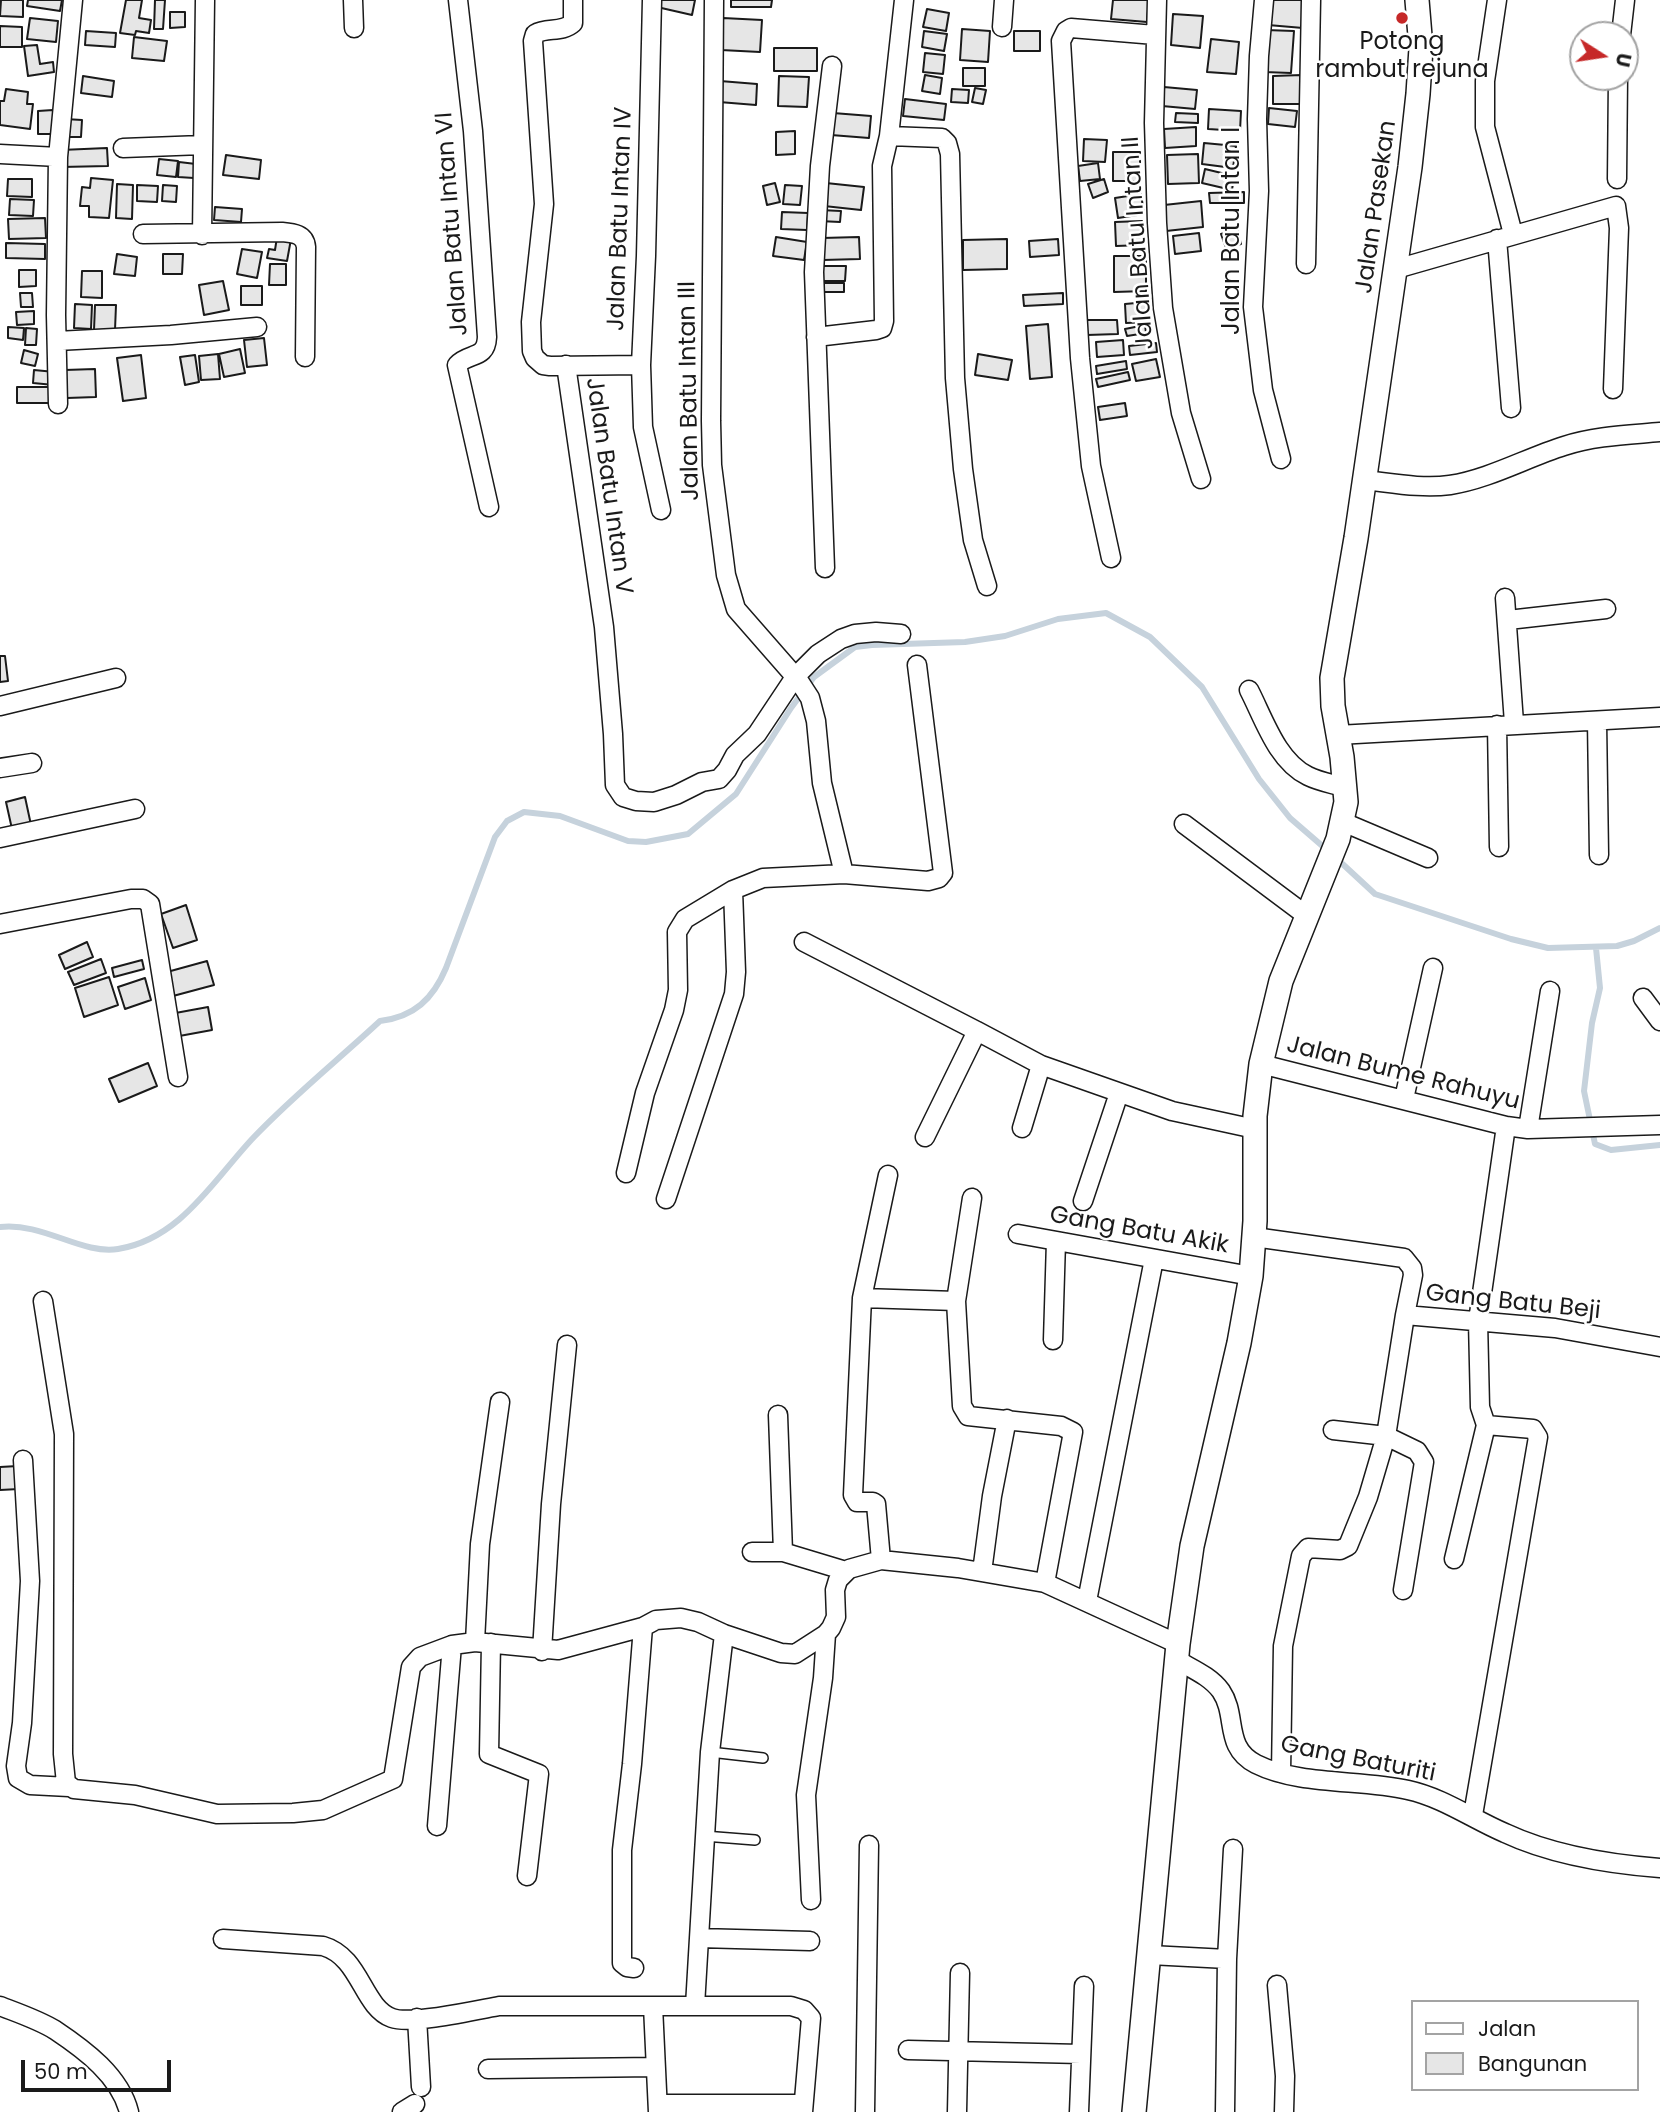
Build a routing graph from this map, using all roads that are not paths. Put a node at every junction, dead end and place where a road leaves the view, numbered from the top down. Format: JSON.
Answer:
{"nodes":[{"id":1,"x":73,"y":0,"type":"edge"},
{"id":2,"x":205,"y":0,"type":"edge"},
{"id":3,"x":353,"y":0,"type":"edge"},
{"id":4,"x":458,"y":0,"type":"edge"},
{"id":5,"x":573,"y":0,"type":"edge"},
{"id":6,"x":652,"y":0,"type":"edge"},
{"id":7,"x":714,"y":0,"type":"edge"},
{"id":8,"x":904,"y":0,"type":"edge"},
{"id":9,"x":1004,"y":0,"type":"edge"},
{"id":10,"x":1157,"y":0,"type":"edge"},
{"id":11,"x":1264,"y":0,"type":"edge"},
{"id":12,"x":1311,"y":0,"type":"edge"},
{"id":13,"x":1417,"y":0,"type":"edge"},
{"id":14,"x":1497,"y":0,"type":"edge"},
{"id":15,"x":1625,"y":0,"type":"edge"},
{"id":16,"x":1623,"y":21,"type":"edge"},
{"id":17,"x":1002,"y":27,"type":"dead end"},
{"id":18,"x":354,"y":28,"type":"dead end"},
{"id":19,"x":1155,"y":35,"type":"junction"},
{"id":20,"x":832,"y":66,"type":"dead end"},
{"id":21,"x":1618,"y":91,"type":"edge"},
{"id":22,"x":889,"y":136,"type":"junction"},
{"id":23,"x":202,"y":145,"type":"junction"},
{"id":24,"x":123,"y":148,"type":"dead end"},
{"id":25,"x":0,"y":154,"type":"edge"},
{"id":26,"x":58,"y":157,"type":"junction"},
{"id":27,"x":1617,"y":179,"type":"dead end"},
{"id":28,"x":144,"y":234,"type":"dead end"},
{"id":29,"x":202,"y":235,"type":"junction"},
{"id":30,"x":1505,"y":236,"type":"junction"},
{"id":31,"x":1306,"y":264,"type":"dead end"},
{"id":32,"x":1396,"y":269,"type":"junction"},
{"id":33,"x":257,"y":327,"type":"dead end"},
{"id":34,"x":816,"y":337,"type":"junction"},
{"id":35,"x":57,"y":341,"type":"junction"},
{"id":36,"x":305,"y":357,"type":"dead end"},
{"id":37,"x":566,"y":365,"type":"junction"},
{"id":38,"x":641,"y":365,"type":"junction"},
{"id":39,"x":1613,"y":389,"type":"dead end"},
{"id":40,"x":58,"y":404,"type":"dead end"},
{"id":41,"x":1511,"y":408,"type":"dead end"},
{"id":42,"x":1660,"y":432,"type":"edge"},
{"id":43,"x":1281,"y":459,"type":"dead end"},
{"id":44,"x":1201,"y":479,"type":"dead end"},
{"id":45,"x":1364,"y":480,"type":"junction"},
{"id":46,"x":489,"y":507,"type":"dead end"},
{"id":47,"x":661,"y":510,"type":"dead end"},
{"id":48,"x":1111,"y":558,"type":"dead end"},
{"id":49,"x":825,"y":568,"type":"dead end"},
{"id":50,"x":987,"y":586,"type":"dead end"},
{"id":51,"x":1505,"y":598,"type":"dead end"},
{"id":52,"x":1606,"y":609,"type":"dead end"},
{"id":53,"x":1508,"y":620,"type":"junction"},
{"id":54,"x":901,"y":634,"type":"dead end"},
{"id":55,"x":917,"y":665,"type":"dead end"},
{"id":56,"x":116,"y":678,"type":"dead end"},
{"id":57,"x":797,"y":679,"type":"junction"},
{"id":58,"x":1249,"y":690,"type":"dead end"},
{"id":59,"x":0,"y":706,"type":"edge"},
{"id":60,"x":1660,"y":717,"type":"edge"},
{"id":61,"x":1597,"y":721,"type":"junction"},
{"id":62,"x":1506,"y":724,"type":"junction"},
{"id":63,"x":1338,"y":735,"type":"junction"},
{"id":64,"x":32,"y":763,"type":"dead end"},
{"id":65,"x":0,"y":768,"type":"edge"},
{"id":66,"x":1346,"y":788,"type":"junction"},
{"id":67,"x":135,"y":809,"type":"dead end"},
{"id":68,"x":1343,"y":822,"type":"junction"},
{"id":69,"x":1184,"y":824,"type":"dead end"},
{"id":70,"x":0,"y":838,"type":"edge"},
{"id":71,"x":1499,"y":847,"type":"dead end"},
{"id":72,"x":1599,"y":855,"type":"dead end"},
{"id":73,"x":1428,"y":858,"type":"dead end"},
{"id":74,"x":845,"y":874,"type":"junction"},
{"id":75,"x":733,"y":890,"type":"junction"},
{"id":76,"x":1307,"y":916,"type":"junction"},
{"id":77,"x":0,"y":924,"type":"edge"},
{"id":78,"x":804,"y":942,"type":"dead end"},
{"id":79,"x":1433,"y":968,"type":"dead end"},
{"id":80,"x":1550,"y":991,"type":"dead end"},
{"id":81,"x":1643,"y":998,"type":"dead end"},
{"id":82,"x":1660,"y":1021,"type":"edge"},
{"id":83,"x":977,"y":1031,"type":"junction"},
{"id":84,"x":1261,"y":1064,"type":"junction"},
{"id":85,"x":1041,"y":1065,"type":"junction"},
{"id":86,"x":178,"y":1077,"type":"dead end"},
{"id":87,"x":1119,"y":1093,"type":"junction"},
{"id":88,"x":1405,"y":1099,"type":"junction"},
{"id":89,"x":1660,"y":1125,"type":"edge"},
{"id":90,"x":1506,"y":1126,"type":"junction"},
{"id":91,"x":1022,"y":1128,"type":"dead end"},
{"id":92,"x":1255,"y":1129,"type":"junction"},
{"id":93,"x":1528,"y":1129,"type":"junction"},
{"id":94,"x":925,"y":1137,"type":"dead end"},
{"id":95,"x":626,"y":1173,"type":"dead end"},
{"id":96,"x":888,"y":1175,"type":"dead end"},
{"id":97,"x":972,"y":1198,"type":"dead end"},
{"id":98,"x":666,"y":1199,"type":"dead end"},
{"id":99,"x":1083,"y":1201,"type":"dead end"},
{"id":100,"x":1018,"y":1234,"type":"dead end"},
{"id":101,"x":1254,"y":1237,"type":"junction"},
{"id":102,"x":1056,"y":1241,"type":"junction"},
{"id":103,"x":1154,"y":1259,"type":"junction"},
{"id":104,"x":1251,"y":1276,"type":"junction"},
{"id":105,"x":862,"y":1298,"type":"junction"},
{"id":106,"x":43,"y":1301,"type":"dead end"},
{"id":107,"x":956,"y":1301,"type":"junction"},
{"id":108,"x":1405,"y":1315,"type":"junction"},
{"id":109,"x":1479,"y":1321,"type":"junction"},
{"id":110,"x":1053,"y":1340,"type":"dead end"},
{"id":111,"x":568,"y":1345,"type":"dead end"},
{"id":112,"x":1660,"y":1347,"type":"edge"},
{"id":113,"x":500,"y":1402,"type":"dead end"},
{"id":114,"x":778,"y":1415,"type":"dead end"},
{"id":115,"x":1007,"y":1419,"type":"junction"},
{"id":116,"x":1486,"y":1426,"type":"junction"},
{"id":117,"x":1333,"y":1430,"type":"dead end"},
{"id":118,"x":1386,"y":1436,"type":"junction"},
{"id":119,"x":23,"y":1460,"type":"dead end"},
{"id":120,"x":751,"y":1552,"type":"dead end"},
{"id":121,"x":783,"y":1552,"type":"junction"},
{"id":122,"x":1454,"y":1559,"type":"dead end"},
{"id":123,"x":881,"y":1560,"type":"junction"},
{"id":124,"x":846,"y":1572,"type":"junction"},
{"id":125,"x":982,"y":1572,"type":"junction"},
{"id":126,"x":1045,"y":1583,"type":"junction"},
{"id":127,"x":1403,"y":1590,"type":"dead end"},
{"id":128,"x":1087,"y":1601,"type":"junction"},
{"id":129,"x":643,"y":1627,"type":"junction"},
{"id":130,"x":724,"y":1634,"type":"junction"},
{"id":131,"x":826,"y":1634,"type":"junction"},
{"id":132,"x":483,"y":1642,"type":"junction"},
{"id":133,"x":452,"y":1645,"type":"junction"},
{"id":134,"x":542,"y":1651,"type":"junction"},
{"id":135,"x":1177,"y":1652,"type":"junction"},
{"id":136,"x":710,"y":1752,"type":"junction"},
{"id":137,"x":763,"y":1758,"type":"dead end"},
{"id":138,"x":1280,"y":1773,"type":"junction"},
{"id":139,"x":69,"y":1787,"type":"junction"},
{"id":140,"x":1473,"y":1815,"type":"junction"},
{"id":141,"x":437,"y":1826,"type":"dead end"},
{"id":142,"x":704,"y":1836,"type":"junction"},
{"id":143,"x":755,"y":1840,"type":"dead end"},
{"id":144,"x":869,"y":1846,"type":"dead end"},
{"id":145,"x":1233,"y":1849,"type":"dead end"},
{"id":146,"x":1660,"y":1868,"type":"edge"},
{"id":147,"x":527,"y":1876,"type":"dead end"},
{"id":148,"x":811,"y":1900,"type":"dead end"},
{"id":149,"x":699,"y":1938,"type":"junction"},
{"id":150,"x":223,"y":1939,"type":"dead end"},
{"id":151,"x":810,"y":1941,"type":"dead end"},
{"id":152,"x":1150,"y":1955,"type":"junction"},
{"id":153,"x":1227,"y":1959,"type":"junction"},
{"id":154,"x":634,"y":1968,"type":"dead end"},
{"id":155,"x":960,"y":1973,"type":"dead end"},
{"id":156,"x":1277,"y":1985,"type":"dead end"},
{"id":157,"x":1084,"y":1986,"type":"dead end"},
{"id":158,"x":0,"y":2006,"type":"edge"},
{"id":159,"x":653,"y":2006,"type":"junction"},
{"id":160,"x":695,"y":2006,"type":"junction"},
{"id":161,"x":405,"y":2019,"type":"junction"},
{"id":162,"x":908,"y":2050,"type":"dead end"},
{"id":163,"x":959,"y":2052,"type":"junction"},
{"id":164,"x":1081,"y":2054,"type":"junction"},
{"id":165,"x":655,"y":2067,"type":"junction"},
{"id":166,"x":488,"y":2069,"type":"dead end"},
{"id":167,"x":413,"y":2101,"type":"edge"},
{"id":168,"x":658,"y":2108,"type":"edge"},
{"id":169,"x":803,"y":2108,"type":"edge"},
{"id":170,"x":129,"y":2112,"type":"edge"},
{"id":171,"x":864,"y":2112,"type":"edge"},
{"id":172,"x":957,"y":2112,"type":"edge"},
{"id":173,"x":1079,"y":2112,"type":"edge"},
{"id":174,"x":1134,"y":2112,"type":"edge"},
{"id":175,"x":1225,"y":2112,"type":"edge"},
{"id":176,"x":1284,"y":2112,"type":"edge"}],
"edges":[{"from":1,"to":26,"type":"street"},
{"from":2,"to":23,"type":"street"},
{"from":3,"to":18,"type":"street"},
{"from":4,"to":46,"type":"street","name":"Jalan Batu Intan VI"},
{"from":5,"to":37,"type":"street","name":"Jalan Batu Intan V"},
{"from":6,"to":38,"type":"street","name":"Jalan Batu Intan IV"},
{"from":7,"to":57,"type":"street","name":"Jalan Batu Intan III"},
{"from":8,"to":22,"type":"street"},
{"from":9,"to":17,"type":"street"},
{"from":10,"to":19,"type":"street","name":"Jalan Batu Intan II"},
{"from":11,"to":43,"type":"street","name":"Jalan Batu Intan I"},
{"from":12,"to":31,"type":"street"},
{"from":13,"to":32,"type":"street","name":"Jalan Pasekan"},
{"from":14,"to":30,"type":"street"},
{"from":15,"to":16,"type":"street"},
{"from":19,"to":44,"type":"street","name":"Jalan Batu Intan II"},
{"from":19,"to":48,"type":"street"},
{"from":20,"to":34,"type":"street"},
{"from":21,"to":27,"type":"street"},
{"from":22,"to":34,"type":"street"},
{"from":22,"to":50,"type":"street"},
{"from":23,"to":24,"type":"street"},
{"from":23,"to":29,"type":"street"},
{"from":25,"to":26,"type":"street"},
{"from":26,"to":35,"type":"street"},
{"from":28,"to":29,"type":"street"},
{"from":29,"to":36,"type":"street"},
{"from":30,"to":32,"type":"street"},
{"from":30,"to":39,"type":"street"},
{"from":30,"to":41,"type":"street"},
{"from":32,"to":45,"type":"street","name":"Jalan Pasekan"},
{"from":33,"to":35,"type":"street"},
{"from":34,"to":49,"type":"street"},
{"from":35,"to":40,"type":"street"},
{"from":37,"to":38,"type":"street","name":"Jalan Batu Intan IV"},
{"from":37,"to":57,"type":"street","name":"Jalan Batu Intan V"},
{"from":38,"to":47,"type":"street"},
{"from":42,"to":45,"type":"street"},
{"from":45,"to":63,"type":"street","name":"Jalan Pasekan"},
{"from":51,"to":53,"type":"street"},
{"from":52,"to":53,"type":"street"},
{"from":53,"to":62,"type":"street"},
{"from":54,"to":57,"type":"street"},
{"from":55,"to":74,"type":"street"},
{"from":56,"to":59,"type":"street"},
{"from":57,"to":74,"type":"street","name":"Jalan Batu Intan III"},
{"from":58,"to":66,"type":"street"},
{"from":60,"to":61,"type":"street"},
{"from":61,"to":62,"type":"street"},
{"from":61,"to":72,"type":"street"},
{"from":62,"to":63,"type":"street"},
{"from":62,"to":71,"type":"street"},
{"from":63,"to":66,"type":"street","name":"Jalan Pasekan"},
{"from":64,"to":65,"type":"street"},
{"from":66,"to":68,"type":"street","name":"Jalan Pasekan"},
{"from":67,"to":70,"type":"street"},
{"from":68,"to":73,"type":"street"},
{"from":68,"to":76,"type":"street","name":"Jalan Pasekan"},
{"from":69,"to":76,"type":"street"},
{"from":74,"to":75,"type":"street"},
{"from":75,"to":95,"type":"street"},
{"from":75,"to":98,"type":"street"},
{"from":76,"to":84,"type":"street","name":"Jalan Pasekan"},
{"from":77,"to":86,"type":"street"},
{"from":78,"to":83,"type":"street"},
{"from":79,"to":88,"type":"street"},
{"from":80,"to":93,"type":"street"},
{"from":81,"to":82,"type":"street"},
{"from":83,"to":85,"type":"street"},
{"from":83,"to":94,"type":"street"},
{"from":84,"to":88,"type":"street","name":"Jalan Bume Rahuyu"},
{"from":84,"to":92,"type":"street","name":"Jalan Pasekan"},
{"from":85,"to":87,"type":"street"},
{"from":85,"to":91,"type":"street"},
{"from":87,"to":92,"type":"street"},
{"from":87,"to":99,"type":"street"},
{"from":88,"to":90,"type":"street","name":"Jalan Bume Rahuyu"},
{"from":89,"to":93,"type":"street","name":"Jalan Bume Rahuyu"},
{"from":90,"to":93,"type":"street","name":"Jalan Bume Rahuyu"},
{"from":90,"to":109,"type":"street"},
{"from":92,"to":101,"type":"street","name":"Jalan Pasekan"},
{"from":96,"to":105,"type":"street"},
{"from":97,"to":107,"type":"street"},
{"from":100,"to":102,"type":"street","name":"Gang Batu Akik"},
{"from":101,"to":104,"type":"street","name":"Jalan Pasekan"},
{"from":101,"to":108,"type":"street","name":"Gang Batu Beji"},
{"from":102,"to":103,"type":"street","name":"Gang Batu Akik"},
{"from":102,"to":110,"type":"street"},
{"from":103,"to":104,"type":"street","name":"Gang Batu Akik"},
{"from":103,"to":128,"type":"street"},
{"from":104,"to":135,"type":"street","name":"Jalan Pasekan"},
{"from":105,"to":107,"type":"street"},
{"from":105,"to":123,"type":"street"},
{"from":106,"to":139,"type":"street"},
{"from":107,"to":115,"type":"street"},
{"from":108,"to":109,"type":"street","name":"Gang Batu Beji"},
{"from":108,"to":118,"type":"street"},
{"from":109,"to":112,"type":"street","name":"Gang Batu Beji"},
{"from":109,"to":116,"type":"street"},
{"from":111,"to":134,"type":"street"},
{"from":113,"to":132,"type":"street"},
{"from":114,"to":121,"type":"street"},
{"from":115,"to":125,"type":"street"},
{"from":115,"to":126,"type":"street"},
{"from":116,"to":122,"type":"street"},
{"from":116,"to":140,"type":"street"},
{"from":117,"to":118,"type":"street"},
{"from":118,"to":127,"type":"street"},
{"from":118,"to":138,"type":"street"},
{"from":119,"to":139,"type":"street"},
{"from":120,"to":121,"type":"street"},
{"from":121,"to":124,"type":"street"},
{"from":123,"to":124,"type":"street"},
{"from":123,"to":125,"type":"street","name":"Gang Baturiti"},
{"from":124,"to":131,"type":"street"},
{"from":125,"to":126,"type":"street","name":"Gang Baturiti"},
{"from":126,"to":128,"type":"street","name":"Gang Baturiti"},
{"from":128,"to":135,"type":"street","name":"Gang Baturiti"},
{"from":129,"to":130,"type":"street"},
{"from":129,"to":134,"type":"street"},
{"from":129,"to":154,"type":"street"},
{"from":130,"to":131,"type":"street"},
{"from":130,"to":136,"type":"street"},
{"from":131,"to":148,"type":"street"},
{"from":132,"to":133,"type":"street"},
{"from":132,"to":134,"type":"street"},
{"from":132,"to":147,"type":"street"},
{"from":133,"to":139,"type":"street"},
{"from":133,"to":141,"type":"street"},
{"from":135,"to":138,"type":"street","name":"Gang Baturiti"},
{"from":135,"to":152,"type":"street","name":"Jalan Pasekan"},
{"from":136,"to":137,"type":"lane"},
{"from":136,"to":142,"type":"street"},
{"from":138,"to":140,"type":"street","name":"Gang Baturiti"},
{"from":140,"to":146,"type":"street","name":"Gang Baturiti"},
{"from":142,"to":143,"type":"lane"},
{"from":142,"to":149,"type":"street"},
{"from":144,"to":171,"type":"street"},
{"from":145,"to":153,"type":"street"},
{"from":149,"to":151,"type":"street"},
{"from":149,"to":160,"type":"street"},
{"from":150,"to":161,"type":"street"},
{"from":152,"to":153,"type":"street"},
{"from":152,"to":174,"type":"street","name":"Jalan Pasekan"},
{"from":153,"to":175,"type":"street"},
{"from":155,"to":163,"type":"street"},
{"from":156,"to":176,"type":"street"},
{"from":157,"to":164,"type":"street"},
{"from":158,"to":170,"type":"street"},
{"from":159,"to":160,"type":"street"},
{"from":159,"to":161,"type":"street"},
{"from":159,"to":165,"type":"street"},
{"from":160,"to":169,"type":"street"},
{"from":161,"to":167,"type":"street"},
{"from":162,"to":163,"type":"street"},
{"from":163,"to":164,"type":"street"},
{"from":163,"to":172,"type":"street"},
{"from":164,"to":173,"type":"street"},
{"from":165,"to":166,"type":"street"},
{"from":165,"to":168,"type":"street"},
{"from":168,"to":169,"type":"street"}]}
